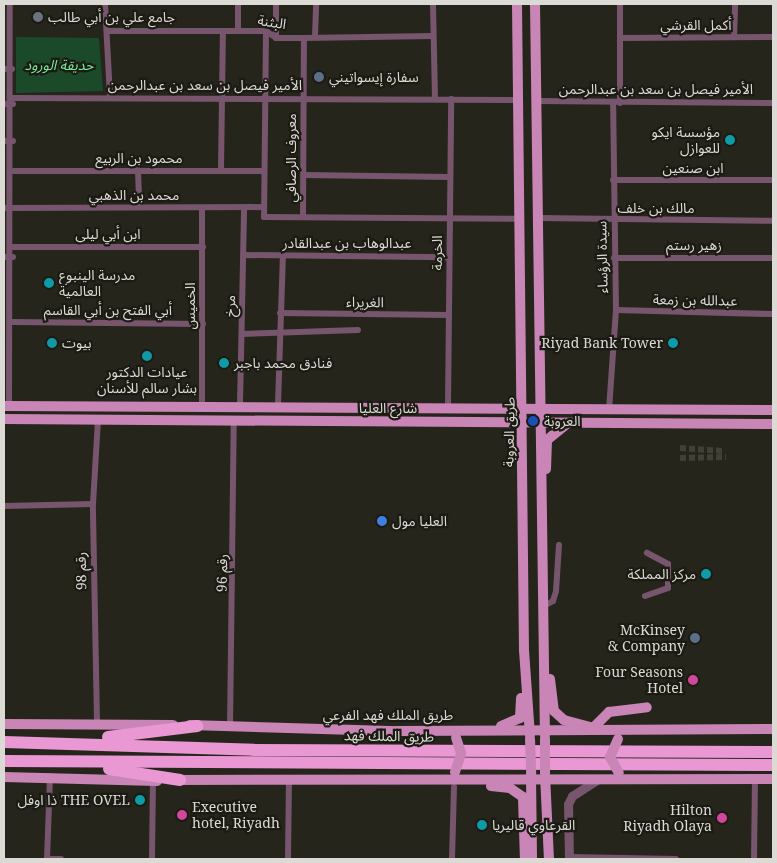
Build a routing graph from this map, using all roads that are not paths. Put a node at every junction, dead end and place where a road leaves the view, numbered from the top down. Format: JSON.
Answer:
{"nodes":[{"id":1,"x":10,"y":4,"type":"edge"},
{"id":2,"x":105,"y":4,"type":"edge"},
{"id":3,"x":238,"y":4,"type":"edge"},
{"id":4,"x":276,"y":4,"type":"edge"},
{"id":5,"x":316,"y":4,"type":"edge"},
{"id":6,"x":433,"y":4,"type":"edge"},
{"id":7,"x":517,"y":4,"type":"edge"},
{"id":8,"x":535,"y":4,"type":"edge"},
{"id":9,"x":620,"y":4,"type":"edge"},
{"id":10,"x":735,"y":4,"type":"edge"},
{"id":11,"x":106,"y":31,"type":"junction"},
{"id":12,"x":238,"y":31,"type":"junction"},
{"id":13,"x":266,"y":31,"type":"junction"},
{"id":14,"x":223,"y":33,"type":"junction"},
{"id":15,"x":433,"y":36,"type":"junction"},
{"id":16,"x":315,"y":37,"type":"junction"},
{"id":17,"x":734,"y":37,"type":"junction"},
{"id":18,"x":276,"y":38,"type":"junction"},
{"id":19,"x":304,"y":38,"type":"junction"},
{"id":20,"x":620,"y":38,"type":"junction"},
{"id":21,"x":773,"y":38,"type":"edge"},
{"id":22,"x":4,"y":69,"type":"edge"},
{"id":23,"x":12,"y":69,"type":"junction"},
{"id":24,"x":110,"y":97,"type":"junction"},
{"id":25,"x":221,"y":98,"type":"junction"},
{"id":26,"x":304,"y":98,"type":"junction"},
{"id":27,"x":434,"y":99,"type":"junction"},
{"id":28,"x":451,"y":99,"type":"junction"},
{"id":29,"x":264,"y":100,"type":"junction"},
{"id":30,"x":518,"y":100,"type":"junction"},
{"id":31,"x":13,"y":101,"type":"junction"},
{"id":32,"x":538,"y":101,"type":"junction"},
{"id":33,"x":616,"y":103,"type":"junction"},
{"id":34,"x":773,"y":103,"type":"edge"},
{"id":35,"x":4,"y":104,"type":"edge"},
{"id":36,"x":4,"y":141,"type":"edge"},
{"id":37,"x":13,"y":141,"type":"junction"},
{"id":38,"x":221,"y":169,"type":"junction"},
{"id":39,"x":13,"y":170,"type":"junction"},
{"id":40,"x":138,"y":170,"type":"junction"},
{"id":41,"x":264,"y":171,"type":"junction"},
{"id":42,"x":304,"y":175,"type":"junction"},
{"id":43,"x":449,"y":177,"type":"junction"},
{"id":44,"x":613,"y":180,"type":"junction"},
{"id":45,"x":773,"y":180,"type":"edge"},
{"id":46,"x":138,"y":207,"type":"junction"},
{"id":47,"x":263,"y":207,"type":"junction"},
{"id":48,"x":4,"y":208,"type":"edge"},
{"id":49,"x":12,"y":208,"type":"junction"},
{"id":50,"x":202,"y":208,"type":"junction"},
{"id":51,"x":244,"y":208,"type":"junction"},
{"id":52,"x":303,"y":217,"type":"junction"},
{"id":53,"x":539,"y":218,"type":"junction"},
{"id":54,"x":449,"y":219,"type":"junction"},
{"id":55,"x":521,"y":220,"type":"junction"},
{"id":56,"x":614,"y":220,"type":"junction"},
{"id":57,"x":773,"y":221,"type":"edge"},
{"id":58,"x":13,"y":247,"type":"junction"},
{"id":59,"x":203,"y":247,"type":"junction"},
{"id":60,"x":244,"y":254,"type":"junction"},
{"id":61,"x":283,"y":256,"type":"junction"},
{"id":62,"x":4,"y":257,"type":"edge"},
{"id":63,"x":13,"y":257,"type":"junction"},
{"id":64,"x":449,"y":257,"type":"junction"},
{"id":65,"x":614,"y":258,"type":"junction"},
{"id":66,"x":773,"y":258,"type":"edge"},
{"id":67,"x":616,"y":310,"type":"junction"},
{"id":68,"x":280,"y":313,"type":"junction"},
{"id":69,"x":773,"y":314,"type":"edge"},
{"id":70,"x":449,"y":315,"type":"junction"},
{"id":71,"x":12,"y":322,"type":"junction"},
{"id":72,"x":203,"y":324,"type":"junction"},
{"id":73,"x":358,"y":330,"type":"dead end"},
{"id":74,"x":278,"y":332,"type":"junction"},
{"id":75,"x":242,"y":334,"type":"junction"},
{"id":76,"x":202,"y":404,"type":"junction"},
{"id":77,"x":240,"y":404,"type":"junction"},
{"id":78,"x":278,"y":404,"type":"junction"},
{"id":79,"x":165,"y":405,"type":"junction"},
{"id":80,"x":6,"y":406,"type":"edge"},
{"id":81,"x":448,"y":406,"type":"junction"},
{"id":82,"x":523,"y":409,"type":"junction"},
{"id":83,"x":538,"y":410,"type":"junction"},
{"id":84,"x":609,"y":410,"type":"junction"},
{"id":85,"x":773,"y":410,"type":"edge"},
{"id":86,"x":193,"y":417,"type":"junction"},
{"id":87,"x":234,"y":418,"type":"junction"},
{"id":88,"x":4,"y":419,"type":"edge"},
{"id":89,"x":98,"y":420,"type":"junction"},
{"id":90,"x":571,"y":422,"type":"junction"},
{"id":91,"x":523,"y":423,"type":"junction"},
{"id":92,"x":538,"y":423,"type":"junction"},
{"id":93,"x":773,"y":424,"type":"edge"},
{"id":94,"x":93,"y":504,"type":"junction"},
{"id":95,"x":4,"y":506,"type":"edge"},
{"id":96,"x":542,"y":507,"type":"junction"},
{"id":97,"x":559,"y":544,"type":"dead end"},
{"id":98,"x":647,"y":553,"type":"dead end"},
{"id":99,"x":645,"y":596,"type":"dead end"},
{"id":100,"x":544,"y":606,"type":"junction"},
{"id":101,"x":524,"y":650,"type":"junction"},
{"id":102,"x":544,"y":651,"type":"junction"},
{"id":103,"x":648,"y":707,"type":"dead end"},
{"id":104,"x":97,"y":722,"type":"junction"},
{"id":105,"x":4,"y":724,"type":"edge"},
{"id":106,"x":197,"y":726,"type":"junction"},
{"id":107,"x":230,"y":728,"type":"junction"},
{"id":108,"x":530,"y":728,"type":"junction"},
{"id":109,"x":593,"y":728,"type":"junction"},
{"id":110,"x":488,"y":729,"type":"junction"},
{"id":111,"x":641,"y":729,"type":"junction"},
{"id":112,"x":773,"y":729,"type":"edge"},
{"id":113,"x":398,"y":731,"type":"junction"},
{"id":114,"x":545,"y":734,"type":"junction"},
{"id":115,"x":76,"y":741,"type":"junction"},
{"id":116,"x":4,"y":742,"type":"edge"},
{"id":117,"x":773,"y":752,"type":"edge"},
{"id":118,"x":4,"y":761,"type":"edge"},
{"id":119,"x":65,"y":763,"type":"junction"},
{"id":120,"x":773,"y":765,"type":"edge"},
{"id":121,"x":50,"y":776,"type":"junction"},
{"id":122,"x":4,"y":777,"type":"edge"},
{"id":123,"x":531,"y":778,"type":"junction"},
{"id":124,"x":545,"y":778,"type":"junction"},
{"id":125,"x":289,"y":779,"type":"junction"},
{"id":126,"x":640,"y":779,"type":"junction"},
{"id":127,"x":755,"y":779,"type":"junction"},
{"id":128,"x":773,"y":779,"type":"edge"},
{"id":129,"x":180,"y":780,"type":"junction"},
{"id":130,"x":393,"y":780,"type":"junction"},
{"id":131,"x":597,"y":780,"type":"junction"},
{"id":132,"x":153,"y":781,"type":"junction"},
{"id":133,"x":454,"y":787,"type":"junction"},
{"id":134,"x":531,"y":792,"type":"junction"},
{"id":135,"x":526,"y":812,"type":"junction"},
{"id":136,"x":532,"y":824,"type":"junction"},
{"id":137,"x":569,"y":858,"type":"edge"},
{"id":138,"x":47,"y":859,"type":"edge"},
{"id":139,"x":61,"y":859,"type":"edge"},
{"id":140,"x":152,"y":859,"type":"edge"},
{"id":141,"x":288,"y":859,"type":"edge"},
{"id":142,"x":452,"y":859,"type":"edge"},
{"id":143,"x":525,"y":859,"type":"edge"},
{"id":144,"x":532,"y":859,"type":"edge"},
{"id":145,"x":549,"y":859,"type":"edge"},
{"id":146,"x":647,"y":859,"type":"edge"},
{"id":147,"x":676,"y":859,"type":"edge"},
{"id":148,"x":754,"y":859,"type":"edge"}],
"edges":[{"from":1,"to":23,"type":"street"},
{"from":2,"to":11,"type":"street"},
{"from":3,"to":12,"type":"street"},
{"from":4,"to":18,"type":"street"},
{"from":5,"to":16,"type":"street"},
{"from":6,"to":15,"type":"street"},
{"from":7,"to":30,"type":"main road","name":"طريق العروبة"},
{"from":8,"to":32,"type":"main road","name":"طريق العروبة"},
{"from":9,"to":20,"type":"street","name":"سيدة الرؤساء"},
{"from":10,"to":17,"type":"street"},
{"from":11,"to":14,"type":"street","name":"البثنة"},
{"from":11,"to":24,"type":"street"},
{"from":12,"to":13,"type":"street","name":"البثنة"},
{"from":12,"to":14,"type":"street","name":"البثنة"},
{"from":13,"to":18,"type":"street","name":"البثنة"},
{"from":13,"to":29,"type":"street"},
{"from":14,"to":25,"type":"street"},
{"from":15,"to":16,"type":"street","name":"البثنة"},
{"from":15,"to":27,"type":"street"},
{"from":16,"to":19,"type":"street","name":"البثنة"},
{"from":17,"to":20,"type":"street","name":"أكمل القرشي"},
{"from":17,"to":21,"type":"street","name":"أكمل القرشي"},
{"from":18,"to":19,"type":"street","name":"البثنة"},
{"from":19,"to":26,"type":"street","name":"معروف الرصافي"},
{"from":20,"to":33,"type":"street","name":"سيدة الرؤساء"},
{"from":22,"to":23,"type":"street"},
{"from":23,"to":31,"type":"street"},
{"from":24,"to":25,"type":"street","name":"الأمير فيصل بن سعد بن عبدالرحمن"},
{"from":24,"to":31,"type":"street","name":"الأمير فيصل بن سعد بن عبدالرحمن"},
{"from":25,"to":29,"type":"street","name":"الأمير فيصل بن سعد بن عبدالرحمن"},
{"from":25,"to":38,"type":"street"},
{"from":26,"to":27,"type":"street","name":"الأمير فيصل بن سعد بن عبدالرحمن"},
{"from":26,"to":29,"type":"street","name":"الأمير فيصل بن سعد بن عبدالرحمن"},
{"from":26,"to":42,"type":"street","name":"معروف الرصافي"},
{"from":27,"to":28,"type":"street","name":"الأمير فيصل بن سعد بن عبدالرحمن"},
{"from":28,"to":30,"type":"street","name":"الأمير فيصل بن سعد بن عبدالرحمن"},
{"from":28,"to":43,"type":"street","name":"الخرمة"},
{"from":29,"to":41,"type":"street"},
{"from":30,"to":55,"type":"main road","name":"طريق العروبة"},
{"from":31,"to":35,"type":"street","name":"الأمير فيصل بن سعد بن عبدالرحمن"},
{"from":31,"to":37,"type":"street"},
{"from":32,"to":33,"type":"street","name":"الأمير فيصل بن سعد بن عبدالرحمن"},
{"from":32,"to":53,"type":"main road","name":"طريق العروبة"},
{"from":33,"to":34,"type":"street","name":"الأمير فيصل بن سعد بن عبدالرحمن"},
{"from":33,"to":44,"type":"street","name":"سيدة الرؤساء"},
{"from":36,"to":37,"type":"street"},
{"from":37,"to":39,"type":"street"},
{"from":38,"to":40,"type":"street","name":"محمود بن الربيع"},
{"from":38,"to":41,"type":"street","name":"محمود بن الربيع"},
{"from":39,"to":40,"type":"street","name":"محمود بن الربيع"},
{"from":39,"to":49,"type":"street"},
{"from":40,"to":46,"type":"street"},
{"from":41,"to":47,"type":"street"},
{"from":42,"to":43,"type":"street"},
{"from":42,"to":52,"type":"street","name":"معروف الرصافي"},
{"from":43,"to":54,"type":"street","name":"الخرمة"},
{"from":44,"to":45,"type":"street","name":"ابن صنعين"},
{"from":44,"to":56,"type":"street","name":"سيدة الرؤساء"},
{"from":46,"to":49,"type":"street","name":"محمد بن الذهبي"},
{"from":46,"to":50,"type":"street","name":"محمد بن الذهبي"},
{"from":47,"to":51,"type":"street","name":"محمد بن الذهبي"},
{"from":47,"to":52,"type":"street"},
{"from":48,"to":49,"type":"street","name":"محمد بن الذهبي"},
{"from":49,"to":58,"type":"street"},
{"from":50,"to":51,"type":"street","name":"محمد بن الذهبي"},
{"from":50,"to":59,"type":"street","name":"الخميس"},
{"from":51,"to":60,"type":"street","name":"مرخ"},
{"from":52,"to":54,"type":"street"},
{"from":53,"to":56,"type":"street","name":"مالك بن خلف"},
{"from":53,"to":83,"type":"main road","name":"طريق العروبة"},
{"from":54,"to":55,"type":"street"},
{"from":54,"to":64,"type":"street","name":"الخرمة"},
{"from":55,"to":82,"type":"main road","name":"طريق العروبة"},
{"from":56,"to":57,"type":"street","name":"مالك بن خلف"},
{"from":56,"to":65,"type":"street","name":"سيدة الرؤساء"},
{"from":58,"to":59,"type":"street","name":"ابن أبي ليلى"},
{"from":58,"to":63,"type":"street"},
{"from":59,"to":72,"type":"street","name":"الخميس"},
{"from":60,"to":61,"type":"street","name":"عبدالوهاب بن عبدالقادر"},
{"from":60,"to":75,"type":"street","name":"مرخ"},
{"from":61,"to":64,"type":"street","name":"عبدالوهاب بن عبدالقادر"},
{"from":61,"to":68,"type":"street"},
{"from":62,"to":63,"type":"street"},
{"from":63,"to":71,"type":"street"},
{"from":64,"to":70,"type":"street","name":"الخرمة"},
{"from":65,"to":66,"type":"street","name":"زهير رستم"},
{"from":65,"to":67,"type":"street","name":"سيدة الرؤساء"},
{"from":67,"to":69,"type":"street","name":"عبدالله بن زمعة"},
{"from":67,"to":84,"type":"street","name":"سيدة الرؤساء"},
{"from":68,"to":70,"type":"street","name":"الغريراء"},
{"from":68,"to":74,"type":"street"},
{"from":70,"to":81,"type":"street","name":"الخرمة"},
{"from":71,"to":72,"type":"street","name":"أبي الفتح بن أبي القاسم"},
{"from":71,"to":80,"type":"street"},
{"from":72,"to":76,"type":"street","name":"الخميس"},
{"from":73,"to":74,"type":"street"},
{"from":74,"to":75,"type":"street"},
{"from":74,"to":78,"type":"street"},
{"from":75,"to":77,"type":"street","name":"مرخ"},
{"from":76,"to":77,"type":"main road","name":"شارع العليا"},
{"from":76,"to":79,"type":"main road","name":"شارع العليا"},
{"from":77,"to":78,"type":"main road","name":"شارع العليا"},
{"from":78,"to":81,"type":"main road","name":"شارع العليا"},
{"from":79,"to":80,"type":"main road","name":"شارع العليا"},
{"from":79,"to":86,"type":"main road"},
{"from":81,"to":82,"type":"main road","name":"شارع العليا"},
{"from":82,"to":83,"type":"main road","name":"شارع العليا"},
{"from":82,"to":91,"type":"main road","name":"طريق العروبة"},
{"from":83,"to":84,"type":"main road","name":"شارع العليا"},
{"from":83,"to":92,"type":"main road","name":"طريق العروبة"},
{"from":84,"to":85,"type":"main road","name":"شارع العليا"},
{"from":86,"to":87,"type":"main road","name":"شارع العليا"},
{"from":86,"to":89,"type":"main road","name":"شارع العليا"},
{"from":87,"to":91,"type":"main road","name":"شارع العليا"},
{"from":87,"to":107,"type":"street","name":"رقم 96"},
{"from":88,"to":89,"type":"main road","name":"شارع العليا"},
{"from":89,"to":94,"type":"street","name":"رقم 98"},
{"from":90,"to":92,"type":"main road","name":"شارع العليا"},
{"from":90,"to":93,"type":"main road","name":"شارع العليا"},
{"from":90,"to":96,"type":"main road"},
{"from":91,"to":92,"type":"main road","name":"شارع العليا"},
{"from":91,"to":101,"type":"main road","name":"طريق العروبة"},
{"from":92,"to":96,"type":"main road","name":"طريق العروبة"},
{"from":94,"to":95,"type":"street"},
{"from":94,"to":104,"type":"street","name":"رقم 98"},
{"from":96,"to":100,"type":"main road","name":"طريق العروبة"},
{"from":97,"to":100,"type":"street"},
{"from":98,"to":99,"type":"street"},
{"from":100,"to":102,"type":"main road","name":"طريق العروبة"},
{"from":101,"to":108,"type":"main road","name":"طريق العروبة"},
{"from":101,"to":110,"type":"main road"},
{"from":102,"to":109,"type":"main road"},
{"from":102,"to":114,"type":"main road","name":"طريق العروبة"},
{"from":103,"to":109,"type":"main road"},
{"from":104,"to":105,"type":"main road","name":"طريق الملك فهد الفرعي"},
{"from":104,"to":106,"type":"main road","name":"طريق الملك فهد الفرعي"},
{"from":106,"to":107,"type":"main road","name":"طريق الملك فهد الفرعي"},
{"from":106,"to":115,"type":"highway"},
{"from":107,"to":113,"type":"main road","name":"طريق الملك فهد الفرعي"},
{"from":108,"to":110,"type":"main road","name":"طريق الملك فهد الفرعي"},
{"from":108,"to":114,"type":"main road","name":"طريق الملك فهد الفرعي"},
{"from":108,"to":123,"type":"main road","name":"طريق العروبة","bridge":true},
{"from":109,"to":111,"type":"main road","name":"طريق الملك فهد الفرعي"},
{"from":109,"to":114,"type":"main road","name":"طريق الملك فهد الفرعي"},
{"from":110,"to":113,"type":"main road","name":"طريق الملك فهد الفرعي"},
{"from":111,"to":112,"type":"main road","name":"طريق الملك فهد الفرعي"},
{"from":111,"to":126,"type":"main road","bridge":true},
{"from":113,"to":130,"type":"main road","bridge":true},
{"from":114,"to":124,"type":"main road","name":"طريق العروبة","bridge":true},
{"from":115,"to":116,"type":"highway","name":"طريق الملك فهد"},
{"from":115,"to":117,"type":"highway","name":"طريق الملك فهد"},
{"from":118,"to":119,"type":"highway","name":"طريق الملك فهد"},
{"from":119,"to":120,"type":"highway","name":"طريق الملك فهد"},
{"from":119,"to":129,"type":"highway"},
{"from":121,"to":122,"type":"main road"},
{"from":121,"to":132,"type":"main road"},
{"from":121,"to":138,"type":"street"},
{"from":123,"to":124,"type":"main road"},
{"from":123,"to":130,"type":"main road"},
{"from":123,"to":134,"type":"main road","name":"طريق العروبة"},
{"from":124,"to":131,"type":"main road"},
{"from":124,"to":145,"type":"main road","name":"طريق العروبة"},
{"from":125,"to":129,"type":"main road"},
{"from":125,"to":130,"type":"main road"},
{"from":125,"to":141,"type":"street"},
{"from":126,"to":127,"type":"main road"},
{"from":126,"to":131,"type":"main road"},
{"from":127,"to":128,"type":"main road"},
{"from":127,"to":148,"type":"street"},
{"from":129,"to":132,"type":"main road"},
{"from":130,"to":133,"type":"main road"},
{"from":131,"to":137,"type":"street"},
{"from":132,"to":140,"type":"street"},
{"from":133,"to":135,"type":"main road"},
{"from":133,"to":142,"type":"street"},
{"from":134,"to":135,"type":"main road"},
{"from":134,"to":136,"type":"main road","name":"طريق العروبة"},
{"from":135,"to":136,"type":"main road"},
{"from":135,"to":143,"type":"main road"},
{"from":136,"to":144,"type":"main road","name":"طريق العروبة"},
{"from":137,"to":146,"type":"street"},
{"from":138,"to":139,"type":"street"},
{"from":146,"to":147,"type":"street"}]}
